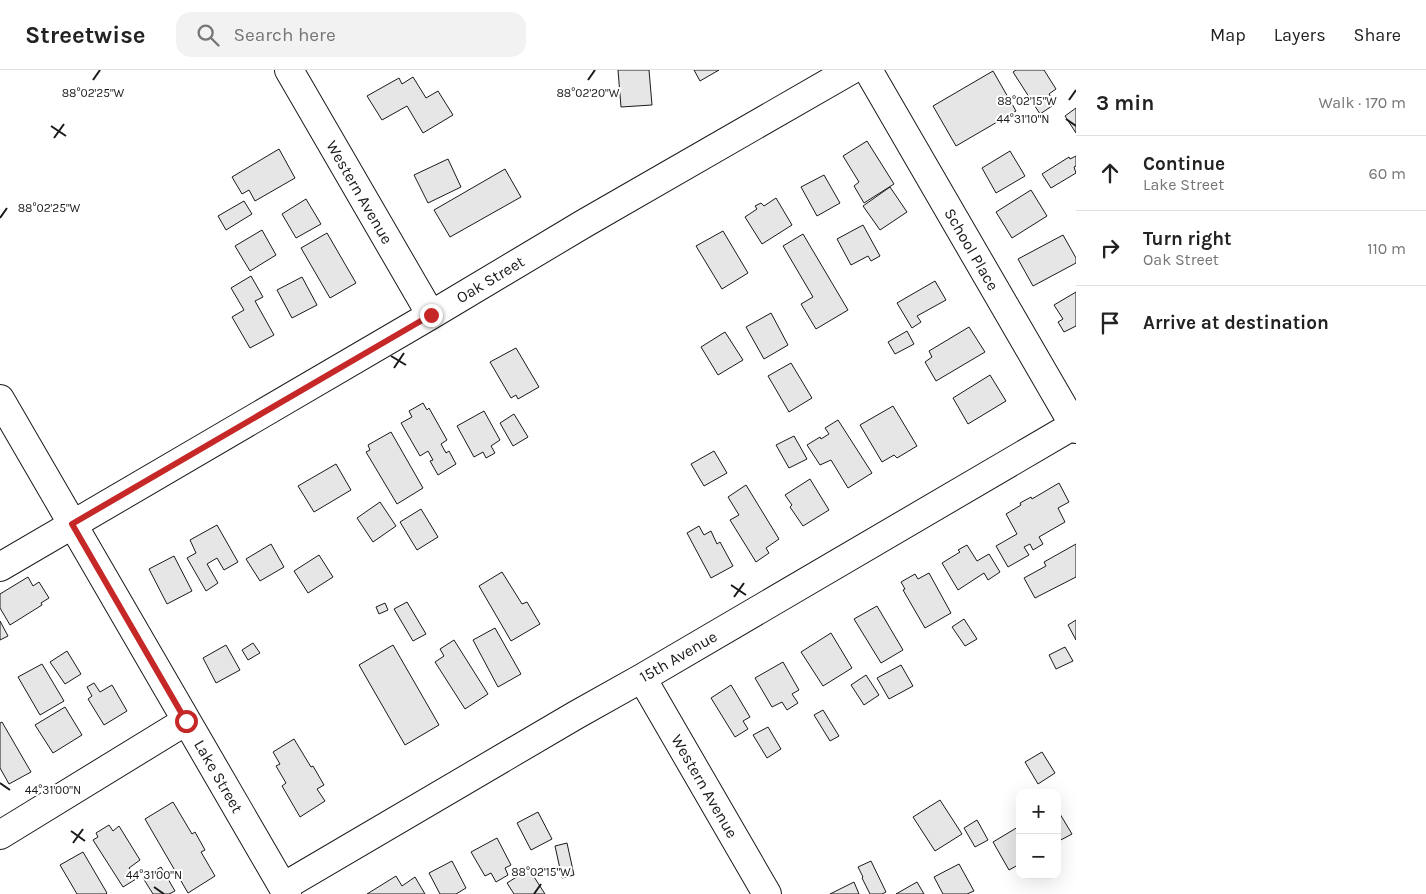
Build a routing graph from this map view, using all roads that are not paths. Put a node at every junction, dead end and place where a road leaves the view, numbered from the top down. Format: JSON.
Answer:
{"nodes":[{"id":1,"x":289,"y":70,"type":"edge"},
{"id":2,"x":852,"y":70,"type":"edge"},
{"id":3,"x":868,"y":70,"type":"edge"},
{"id":4,"x":431,"y":315,"type":"junction"},
{"id":5,"x":0,"y":399,"type":"edge"},
{"id":6,"x":1075,"y":427,"type":"edge"},
{"id":7,"x":72,"y":524,"type":"junction"},
{"id":8,"x":0,"y":567,"type":"edge"},
{"id":9,"x":642,"y":678,"type":"junction"},
{"id":10,"x":186,"y":721,"type":"junction"},
{"id":11,"x":0,"y":835,"type":"edge"},
{"id":12,"x":285,"y":890,"type":"edge"},
{"id":13,"x":767,"y":894,"type":"edge"}],
"edges":[{"from":1,"to":4,"type":"street","name":"Western Avenue"},
{"from":2,"to":4,"type":"street","name":"Oak Street"},
{"from":3,"to":6,"type":"street","name":"School Place"},
{"from":4,"to":7,"type":"street","name":"Oak Street"},
{"from":5,"to":7,"type":"street","name":"Lake Street"},
{"from":6,"to":9,"type":"street","name":"15th Avenue"},
{"from":7,"to":8,"type":"street","name":"Oak Street"},
{"from":7,"to":10,"type":"street","name":"Lake Street"},
{"from":9,"to":12,"type":"street","name":"15th Avenue"},
{"from":9,"to":13,"type":"street","name":"Western Avenue"},
{"from":10,"to":11,"type":"street"},
{"from":10,"to":12,"type":"street","name":"Lake Street"}]}
